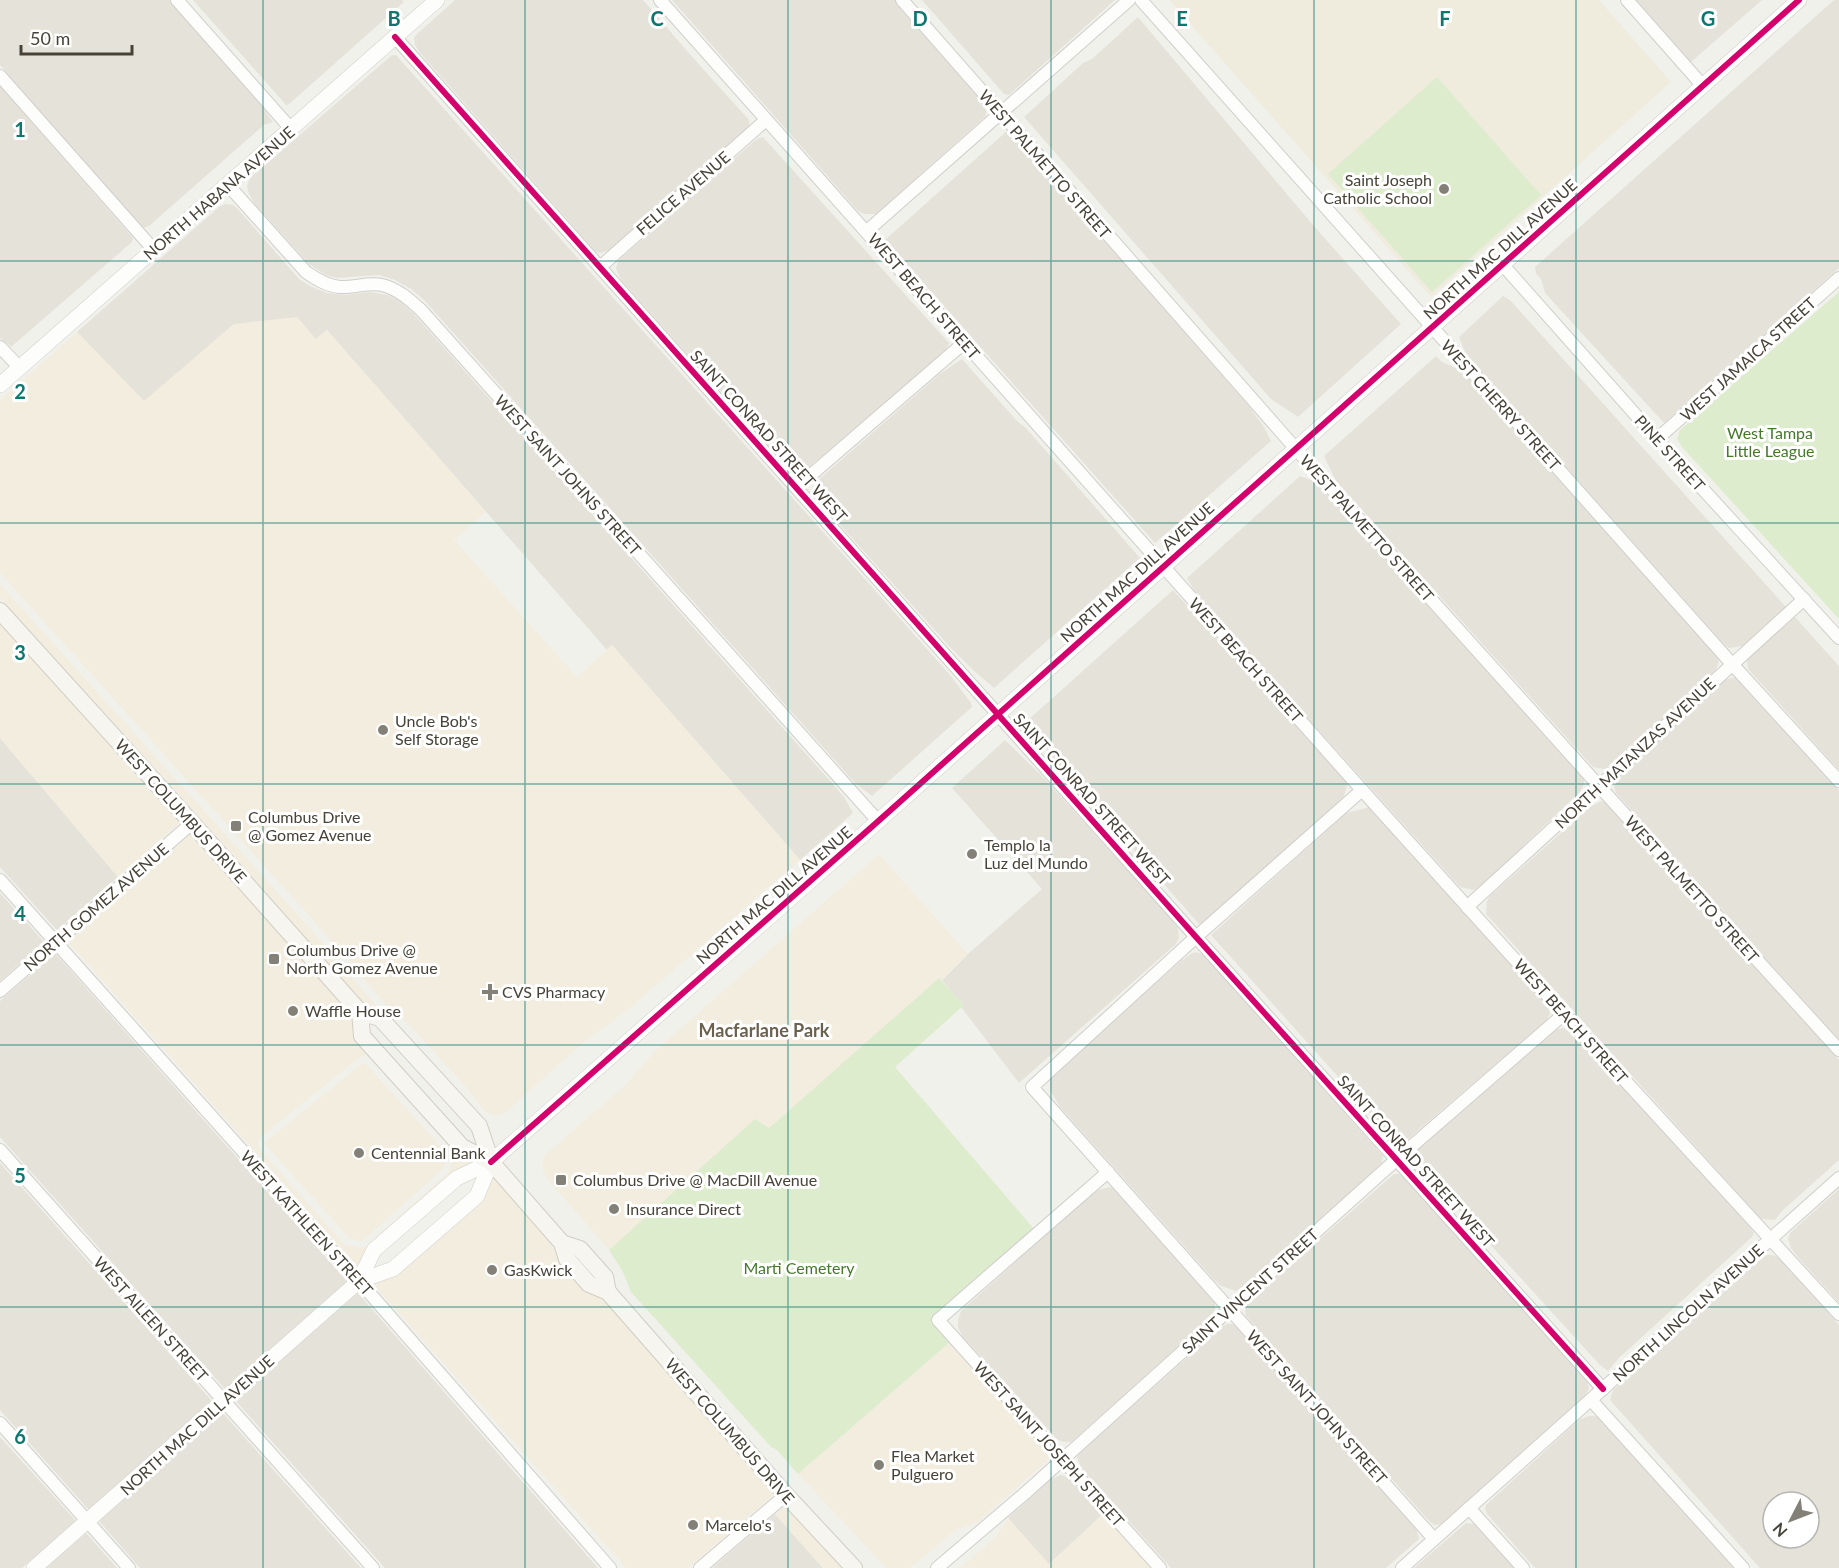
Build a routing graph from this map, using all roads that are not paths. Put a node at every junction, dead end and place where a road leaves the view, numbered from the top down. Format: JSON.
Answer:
{"nodes":[{"id":1,"x":177,"y":0,"type":"edge"},
{"id":2,"x":660,"y":0,"type":"edge"},
{"id":3,"x":902,"y":0,"type":"edge"},
{"id":4,"x":1129,"y":0,"type":"edge"},
{"id":5,"x":1141,"y":0,"type":"edge"},
{"id":6,"x":1627,"y":0,"type":"edge"},
{"id":7,"x":1799,"y":0,"type":"edge"},
{"id":8,"x":427,"y":3,"type":"edge"},
{"id":9,"x":395,"y":37,"type":"junction"},
{"id":10,"x":0,"y":76,"type":"edge"},
{"id":11,"x":1703,"y":86,"type":"junction"},
{"id":12,"x":1000,"y":112,"type":"junction"},
{"id":13,"x":766,"y":120,"type":"junction"},
{"id":14,"x":292,"y":130,"type":"junction"},
{"id":15,"x":228,"y":185,"type":"junction"},
{"id":16,"x":867,"y":231,"type":"junction"},
{"id":17,"x":154,"y":250,"type":"junction"},
{"id":18,"x":1503,"y":265,"type":"junction"},
{"id":19,"x":600,"y":267,"type":"junction"},
{"id":20,"x":1839,"y":278,"type":"edge"},
{"id":21,"x":1432,"y":327,"type":"junction"},
{"id":22,"x":965,"y":342,"type":"junction"},
{"id":23,"x":0,"y":347,"type":"edge"},
{"id":24,"x":20,"y":369,"type":"junction"},
{"id":25,"x":0,"y":386,"type":"edge"},
{"id":26,"x":1657,"y":439,"type":"junction"},
{"id":27,"x":1296,"y":449,"type":"junction"},
{"id":28,"x":797,"y":487,"type":"junction"},
{"id":29,"x":1163,"y":568,"type":"junction"},
{"id":30,"x":1803,"y":599,"type":"junction"},
{"id":31,"x":0,"y":611,"type":"edge"},
{"id":32,"x":1839,"y":638,"type":"edge"},
{"id":33,"x":1732,"y":664,"type":"junction"},
{"id":34,"x":998,"y":714,"type":"junction"},
{"id":35,"x":1839,"y":782,"type":"edge"},
{"id":36,"x":1599,"y":786,"type":"junction"},
{"id":37,"x":1362,"y":790,"type":"junction"},
{"id":38,"x":878,"y":821,"type":"junction"},
{"id":39,"x":192,"y":823,"type":"junction"},
{"id":40,"x":0,"y":880,"type":"edge"},
{"id":41,"x":1467,"y":907,"type":"junction"},
{"id":42,"x":1196,"y":937,"type":"junction"},
{"id":43,"x":56,"y":942,"type":"junction"},
{"id":44,"x":0,"y":991,"type":"edge"},
{"id":45,"x":360,"y":1012,"type":"junction"},
{"id":46,"x":1564,"y":1014,"type":"junction"},
{"id":47,"x":1839,"y":1050,"type":"edge"},
{"id":48,"x":0,"y":1150,"type":"edge"},
{"id":49,"x":1397,"y":1159,"type":"junction"},
{"id":50,"x":491,"y":1162,"type":"junction"},
{"id":51,"x":1108,"y":1172,"type":"junction"},
{"id":52,"x":1839,"y":1178,"type":"edge"},
{"id":53,"x":1771,"y":1239,"type":"junction"},
{"id":54,"x":359,"y":1281,"type":"junction"},
{"id":55,"x":1229,"y":1308,"type":"junction"},
{"id":56,"x":1839,"y":1314,"type":"edge"},
{"id":57,"x":1603,"y":1389,"type":"junction"},
{"id":58,"x":1591,"y":1400,"type":"junction"},
{"id":59,"x":224,"y":1401,"type":"junction"},
{"id":60,"x":0,"y":1424,"type":"edge"},
{"id":61,"x":1063,"y":1459,"type":"junction"},
{"id":62,"x":786,"y":1495,"type":"junction"},
{"id":63,"x":1469,"y":1508,"type":"junction"},
{"id":64,"x":87,"y":1521,"type":"junction"},
{"id":65,"x":1434,"y":1539,"type":"junction"},
{"id":66,"x":34,"y":1568,"type":"edge"},
{"id":67,"x":129,"y":1568,"type":"edge"},
{"id":68,"x":373,"y":1568,"type":"edge"},
{"id":69,"x":610,"y":1568,"type":"edge"},
{"id":70,"x":700,"y":1568,"type":"edge"},
{"id":71,"x":854,"y":1568,"type":"edge"},
{"id":72,"x":936,"y":1568,"type":"edge"},
{"id":73,"x":1160,"y":1568,"type":"edge"},
{"id":74,"x":1402,"y":1568,"type":"edge"},
{"id":75,"x":1523,"y":1568,"type":"edge"},
{"id":76,"x":1743,"y":1568,"type":"edge"}],
"edges":[{"from":1,"to":14,"type":"street"},
{"from":2,"to":13,"type":"street","name":"WEST BEACH STREET"},
{"from":3,"to":12,"type":"street","name":"WEST PALMETTO STREET"},
{"from":4,"to":12,"type":"street"},
{"from":5,"to":21,"type":"street","name":"WEST CHERRY STREET"},
{"from":6,"to":11,"type":"street"},
{"from":7,"to":11,"type":"street","name":"NORTH MAC DILL AVENUE"},
{"from":8,"to":9,"type":"street","name":"NORTH HABANA AVENUE"},
{"from":9,"to":14,"type":"street","name":"NORTH HABANA AVENUE"},
{"from":9,"to":19,"type":"street","name":"SAINT CONRAD STREET WEST"},
{"from":10,"to":17,"type":"street"},
{"from":11,"to":18,"type":"street","name":"NORTH MAC DILL AVENUE"},
{"from":12,"to":16,"type":"street"},
{"from":12,"to":27,"type":"street","name":"WEST PALMETTO STREET"},
{"from":13,"to":16,"type":"street","name":"WEST BEACH STREET"},
{"from":13,"to":19,"type":"street","name":"FELICE AVENUE"},
{"from":14,"to":15,"type":"street","name":"NORTH HABANA AVENUE"},
{"from":15,"to":17,"type":"street","name":"NORTH HABANA AVENUE"},
{"from":15,"to":38,"type":"street","name":"WEST SAINT JOHNS STREET"},
{"from":16,"to":22,"type":"street","name":"WEST BEACH STREET"},
{"from":17,"to":24,"type":"street","name":"NORTH HABANA AVENUE"},
{"from":18,"to":21,"type":"street","name":"NORTH MAC DILL AVENUE"},
{"from":18,"to":26,"type":"street","name":"PINE STREET"},
{"from":19,"to":28,"type":"street","name":"SAINT CONRAD STREET WEST"},
{"from":20,"to":26,"type":"street","name":"WEST JAMAICA STREET"},
{"from":21,"to":27,"type":"street","name":"NORTH MAC DILL AVENUE"},
{"from":21,"to":33,"type":"street","name":"WEST CHERRY STREET"},
{"from":22,"to":28,"type":"street"},
{"from":22,"to":29,"type":"street","name":"WEST BEACH STREET"},
{"from":23,"to":24,"type":"street"},
{"from":24,"to":25,"type":"street","name":"NORTH HABANA AVENUE"},
{"from":26,"to":30,"type":"street","name":"PINE STREET"},
{"from":27,"to":29,"type":"street","name":"NORTH MAC DILL AVENUE"},
{"from":27,"to":36,"type":"street","name":"WEST PALMETTO STREET"},
{"from":28,"to":34,"type":"street","name":"SAINT CONRAD STREET WEST"},
{"from":29,"to":34,"type":"street","name":"NORTH MAC DILL AVENUE"},
{"from":29,"to":37,"type":"street","name":"WEST BEACH STREET"},
{"from":30,"to":32,"type":"street","name":"PINE STREET"},
{"from":30,"to":33,"type":"street","name":"NORTH MATANZAS AVENUE"},
{"from":31,"to":39,"type":"main road","name":"WEST COLUMBUS DRIVE"},
{"from":33,"to":35,"type":"street","name":"WEST CHERRY STREET"},
{"from":33,"to":36,"type":"street","name":"NORTH MATANZAS AVENUE"},
{"from":34,"to":38,"type":"street","name":"NORTH MAC DILL AVENUE"},
{"from":34,"to":42,"type":"street","name":"SAINT CONRAD STREET WEST"},
{"from":36,"to":41,"type":"street","name":"NORTH MATANZAS AVENUE"},
{"from":36,"to":47,"type":"street","name":"WEST PALMETTO STREET"},
{"from":37,"to":41,"type":"street","name":"WEST BEACH STREET"},
{"from":37,"to":42,"type":"street"},
{"from":38,"to":50,"type":"street","name":"NORTH MAC DILL AVENUE"},
{"from":39,"to":43,"type":"street","name":"NORTH GOMEZ AVENUE"},
{"from":39,"to":45,"type":"main road","name":"WEST COLUMBUS DRIVE"},
{"from":40,"to":43,"type":"street","name":"WEST KATHLEEN STREET"},
{"from":41,"to":46,"type":"street","name":"WEST BEACH STREET"},
{"from":42,"to":49,"type":"street","name":"SAINT CONRAD STREET WEST"},
{"from":42,"to":51,"type":"street","name":"WEST SAINT JOHN STREET"},
{"from":43,"to":44,"type":"street","name":"NORTH GOMEZ AVENUE"},
{"from":43,"to":54,"type":"street","name":"WEST KATHLEEN STREET"},
{"from":45,"to":50,"type":"main road","name":"WEST COLUMBUS DRIVE"},
{"from":45,"to":50,"type":"main road","name":"WEST COLUMBUS DRIVE"},
{"from":46,"to":49,"type":"street","name":"SAINT VINCENT STREET"},
{"from":46,"to":53,"type":"street","name":"WEST BEACH STREET"},
{"from":48,"to":59,"type":"street","name":"WEST AILEEN STREET"},
{"from":49,"to":55,"type":"street","name":"SAINT VINCENT STREET"},
{"from":49,"to":57,"type":"street","name":"SAINT CONRAD STREET WEST"},
{"from":50,"to":54,"type":"street","name":"NORTH MAC DILL AVENUE"},
{"from":50,"to":54,"type":"street","name":"NORTH MAC DILL AVENUE"},
{"from":50,"to":62,"type":"main road","name":"WEST COLUMBUS DRIVE"},
{"from":51,"to":55,"type":"street","name":"WEST SAINT JOHN STREET"},
{"from":51,"to":61,"type":"street","name":"WEST SAINT JOSEPH STREET"},
{"from":52,"to":53,"type":"street","name":"NORTH LINCOLN AVENUE"},
{"from":53,"to":56,"type":"street","name":"WEST BEACH STREET"},
{"from":53,"to":57,"type":"street","name":"NORTH LINCOLN AVENUE"},
{"from":54,"to":59,"type":"street","name":"NORTH MAC DILL AVENUE"},
{"from":54,"to":69,"type":"street","name":"WEST KATHLEEN STREET"},
{"from":55,"to":61,"type":"street","name":"SAINT VINCENT STREET"},
{"from":55,"to":65,"type":"street","name":"WEST SAINT JOHN STREET"},
{"from":57,"to":58,"type":"street","name":"NORTH LINCOLN AVENUE"},
{"from":58,"to":63,"type":"street","name":"NORTH LINCOLN AVENUE"},
{"from":58,"to":76,"type":"street"},
{"from":59,"to":64,"type":"street","name":"NORTH MAC DILL AVENUE"},
{"from":59,"to":68,"type":"street","name":"WEST AILEEN STREET"},
{"from":60,"to":64,"type":"street"},
{"from":61,"to":72,"type":"street","name":"SAINT VINCENT STREET"},
{"from":61,"to":73,"type":"street","name":"WEST SAINT JOSEPH STREET"},
{"from":62,"to":70,"type":"street"},
{"from":62,"to":71,"type":"main road","name":"WEST COLUMBUS DRIVE"},
{"from":63,"to":65,"type":"street","name":"NORTH LINCOLN AVENUE"},
{"from":63,"to":75,"type":"street"},
{"from":64,"to":66,"type":"street","name":"NORTH MAC DILL AVENUE"},
{"from":64,"to":67,"type":"street"},
{"from":65,"to":74,"type":"street","name":"NORTH LINCOLN AVENUE"}]}
